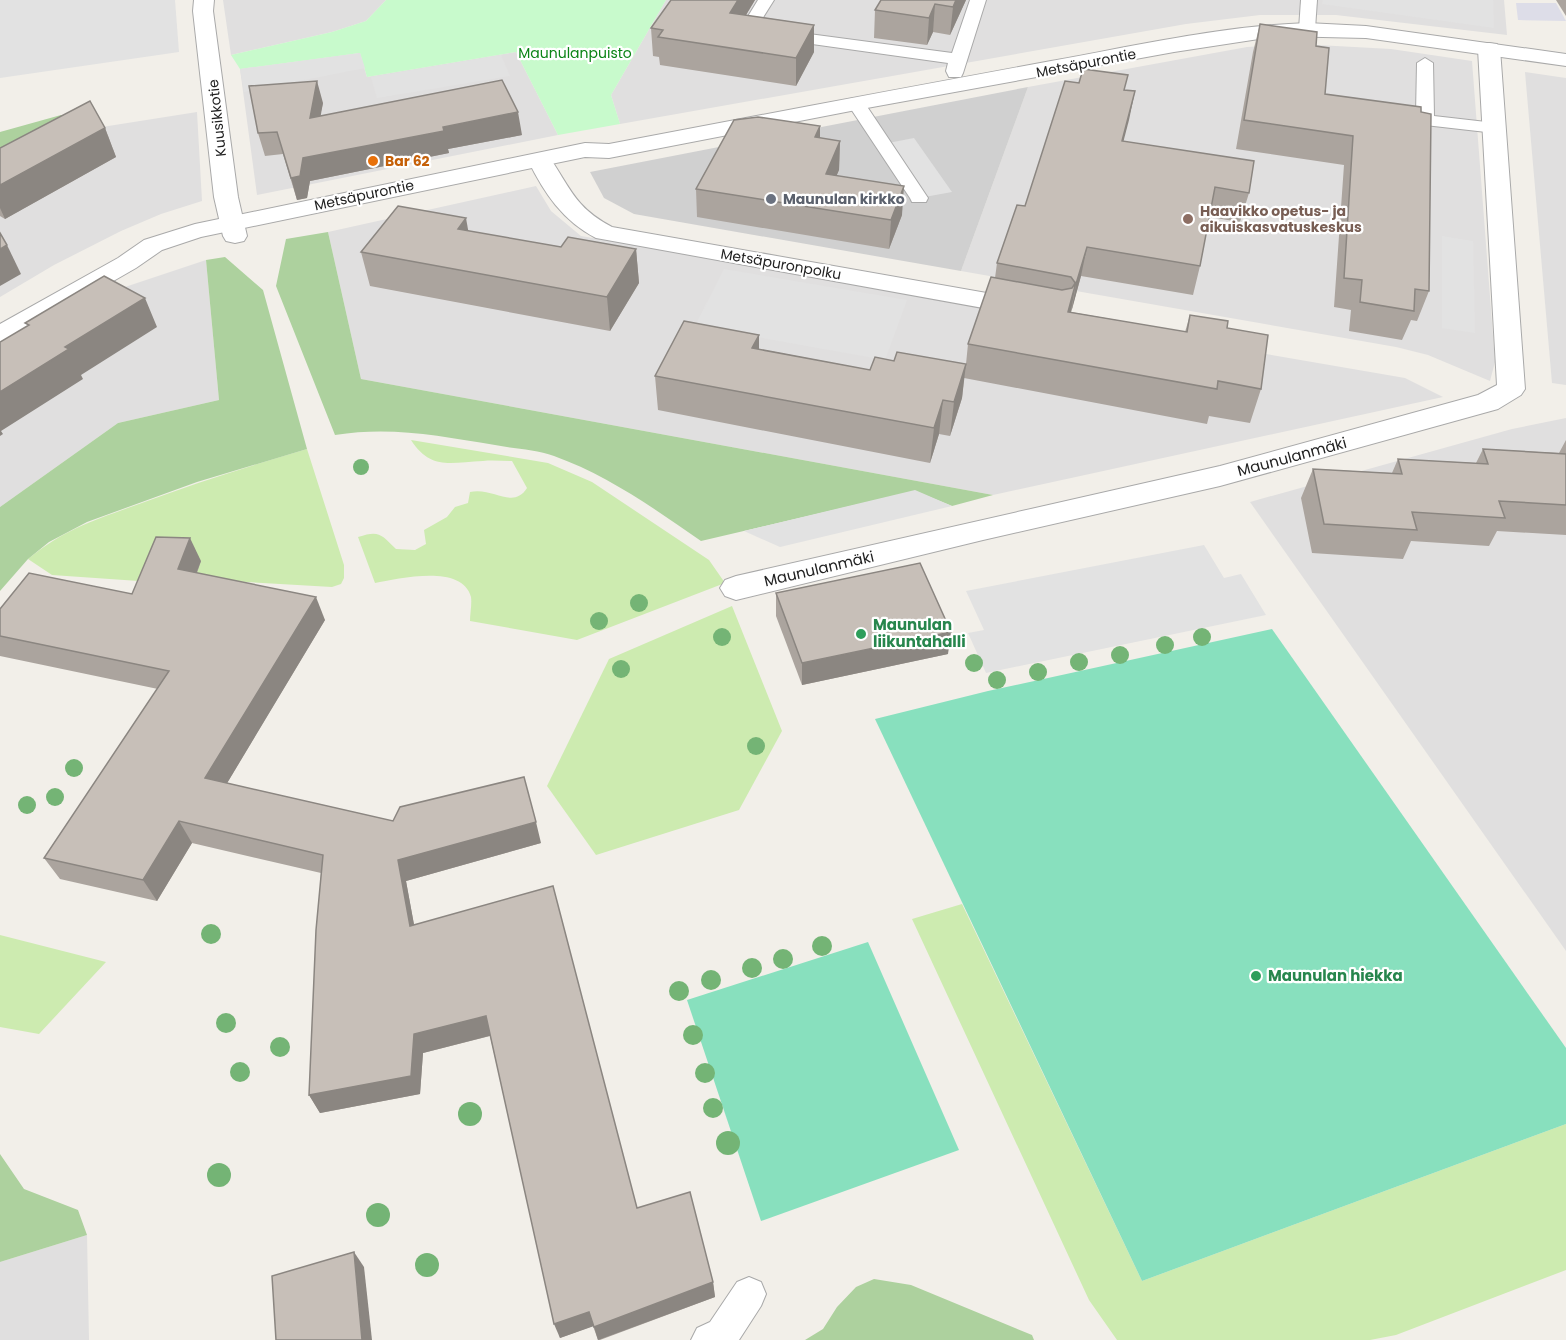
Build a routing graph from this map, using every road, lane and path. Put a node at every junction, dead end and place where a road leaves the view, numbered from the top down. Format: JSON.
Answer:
{"nodes":[{"id":1,"x":204,"y":0,"type":"edge"},
{"id":2,"x":766,"y":0,"type":"edge"},
{"id":3,"x":978,"y":0,"type":"edge"},
{"id":4,"x":1309,"y":0,"type":"edge"},
{"id":5,"x":1307,"y":29,"type":"junction"},
{"id":6,"x":1489,"y":49,"type":"junction"},
{"id":7,"x":957,"y":59,"type":"junction"},
{"id":8,"x":1566,"y":60,"type":"edge"},
{"id":9,"x":1425,"y":63,"type":"dead end"},
{"id":10,"x":963,"y":86,"type":"junction"},
{"id":11,"x":856,"y":103,"type":"junction"},
{"id":12,"x":1382,"y":115,"type":"edge"},
{"id":13,"x":1425,"y":121,"type":"junction"},
{"id":14,"x":1494,"y":128,"type":"junction"},
{"id":15,"x":543,"y":165,"type":"junction"},
{"id":16,"x":919,"y":198,"type":"dead end"},
{"id":17,"x":233,"y":229,"type":"junction"},
{"id":18,"x":1045,"y":312,"type":"edge"},
{"id":19,"x":0,"y":335,"type":"edge"},
{"id":20,"x":736,"y":588,"type":"dead end"},
{"id":21,"x":749,"y":1294,"type":"dead end"},
{"id":22,"x":709,"y":1340,"type":"edge"}],
"edges":[{"from":1,"to":17,"type":"street","name":"Kuusikkotie"},
{"from":2,"to":7,"type":"lane"},
{"from":3,"to":7,"type":"lane"},
{"from":4,"to":5,"type":"lane"},
{"from":5,"to":6,"type":"street","name":"Metsäpurontie"},
{"from":5,"to":10,"type":"street","name":"Metsäpurontie"},
{"from":6,"to":8,"type":"street","name":"Metsäpurontie"},
{"from":6,"to":14,"type":"street","name":"Maunulanmäki"},
{"from":7,"to":10,"type":"lane"},
{"from":9,"to":13,"type":"lane"},
{"from":10,"to":11,"type":"street","name":"Metsäpurontie"},
{"from":11,"to":15,"type":"street","name":"Metsäpurontie"},
{"from":11,"to":16,"type":"lane"},
{"from":12,"to":13,"type":"lane"},
{"from":13,"to":14,"type":"lane"},
{"from":14,"to":20,"type":"street","name":"Maunulanmäki"},
{"from":15,"to":17,"type":"street","name":"Metsäpurontie"},
{"from":15,"to":18,"type":"street","name":"Metsäpuronpolku"},
{"from":17,"to":19,"type":"street","name":"Metsäpurontie"},
{"from":21,"to":22,"type":"lane"}]}
